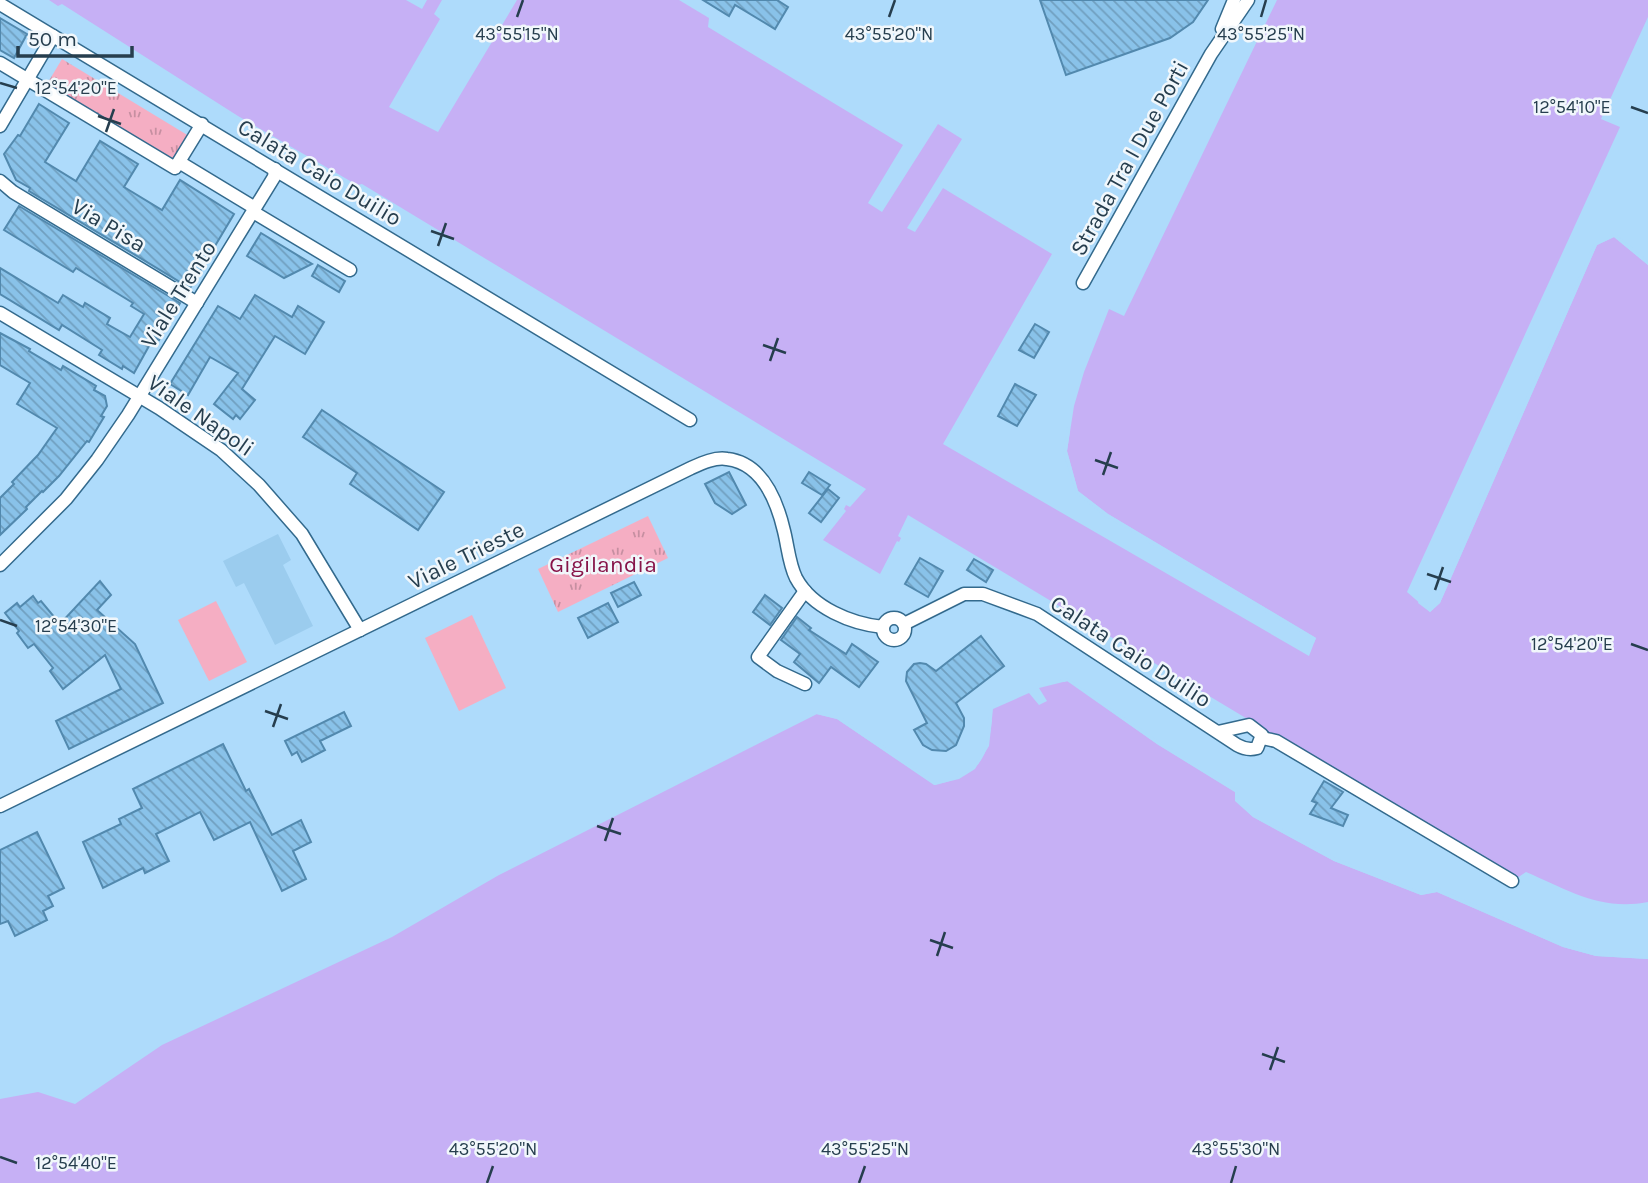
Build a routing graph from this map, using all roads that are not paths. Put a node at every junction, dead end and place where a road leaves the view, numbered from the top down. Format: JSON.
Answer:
{"nodes":[{"id":1,"x":1234,"y":0,"type":"edge"},
{"id":2,"x":1248,"y":0,"type":"edge"},
{"id":3,"x":0,"y":5,"type":"edge"},
{"id":4,"x":53,"y":36,"type":"junction"},
{"id":5,"x":1211,"y":54,"type":"junction"},
{"id":6,"x":0,"y":63,"type":"edge"},
{"id":7,"x":27,"y":80,"type":"junction"},
{"id":8,"x":202,"y":124,"type":"junction"},
{"id":9,"x":0,"y":126,"type":"edge"},
{"id":10,"x":179,"y":162,"type":"junction"},
{"id":11,"x":275,"y":169,"type":"junction"},
{"id":12,"x":0,"y":181,"type":"edge"},
{"id":13,"x":254,"y":210,"type":"junction"},
{"id":14,"x":350,"y":270,"type":"dead end"},
{"id":15,"x":1083,"y":282,"type":"dead end"},
{"id":16,"x":197,"y":303,"type":"junction"},
{"id":17,"x":0,"y":313,"type":"edge"},
{"id":18,"x":140,"y":397,"type":"junction"},
{"id":19,"x":690,"y":420,"type":"dead end"},
{"id":20,"x":0,"y":565,"type":"edge"},
{"id":21,"x":805,"y":591,"type":"junction"},
{"id":22,"x":904,"y":624,"type":"joint"},
{"id":23,"x":360,"y":630,"type":"junction"},
{"id":24,"x":805,"y":684,"type":"dead end"},
{"id":25,"x":1218,"y":732,"type":"junction"},
{"id":26,"x":1262,"y":738,"type":"junction"},
{"id":27,"x":0,"y":806,"type":"edge"},
{"id":28,"x":1512,"y":881,"type":"dead end"}],
"edges":[{"from":1,"to":5,"type":"street","name":"Strada Tra I Due Porti"},
{"from":2,"to":5,"type":"street","name":"Strada Tra I Due Porti"},
{"from":3,"to":4,"type":"street","name":"Calata Caio Duilio"},
{"from":4,"to":7,"type":"street"},
{"from":4,"to":8,"type":"street","name":"Calata Caio Duilio"},
{"from":5,"to":15,"type":"street","name":"Strada Tra I Due Porti"},
{"from":6,"to":7,"type":"street"},
{"from":7,"to":9,"type":"street"},
{"from":7,"to":10,"type":"street"},
{"from":8,"to":10,"type":"street"},
{"from":8,"to":11,"type":"street","name":"Calata Caio Duilio"},
{"from":10,"to":13,"type":"street"},
{"from":11,"to":13,"type":"street","name":"Viale Trento"},
{"from":11,"to":19,"type":"street","name":"Calata Caio Duilio"},
{"from":12,"to":16,"type":"street","name":"Via Pisa"},
{"from":13,"to":14,"type":"street"},
{"from":13,"to":16,"type":"street","name":"Viale Trento"},
{"from":16,"to":18,"type":"street","name":"Viale Trento"},
{"from":17,"to":18,"type":"street","name":"Viale Napoli"},
{"from":18,"to":20,"type":"street","name":"Viale Trento"},
{"from":18,"to":23,"type":"street","name":"Viale Napoli"},
{"from":21,"to":22,"type":"street","name":"Viale Trieste"},
{"from":21,"to":23,"type":"street","name":"Viale Trieste"},
{"from":21,"to":24,"type":"street"},
{"from":22,"to":25,"type":"street","name":"Calata Caio Duilio"},
{"from":23,"to":27,"type":"street","name":"Viale Trieste"},
{"from":25,"to":26,"type":"street","name":"Calata Caio Duilio"},
{"from":25,"to":26,"type":"street","name":"Calata Caio Duilio"},
{"from":26,"to":28,"type":"street","name":"Calata Caio Duilio"}]}
